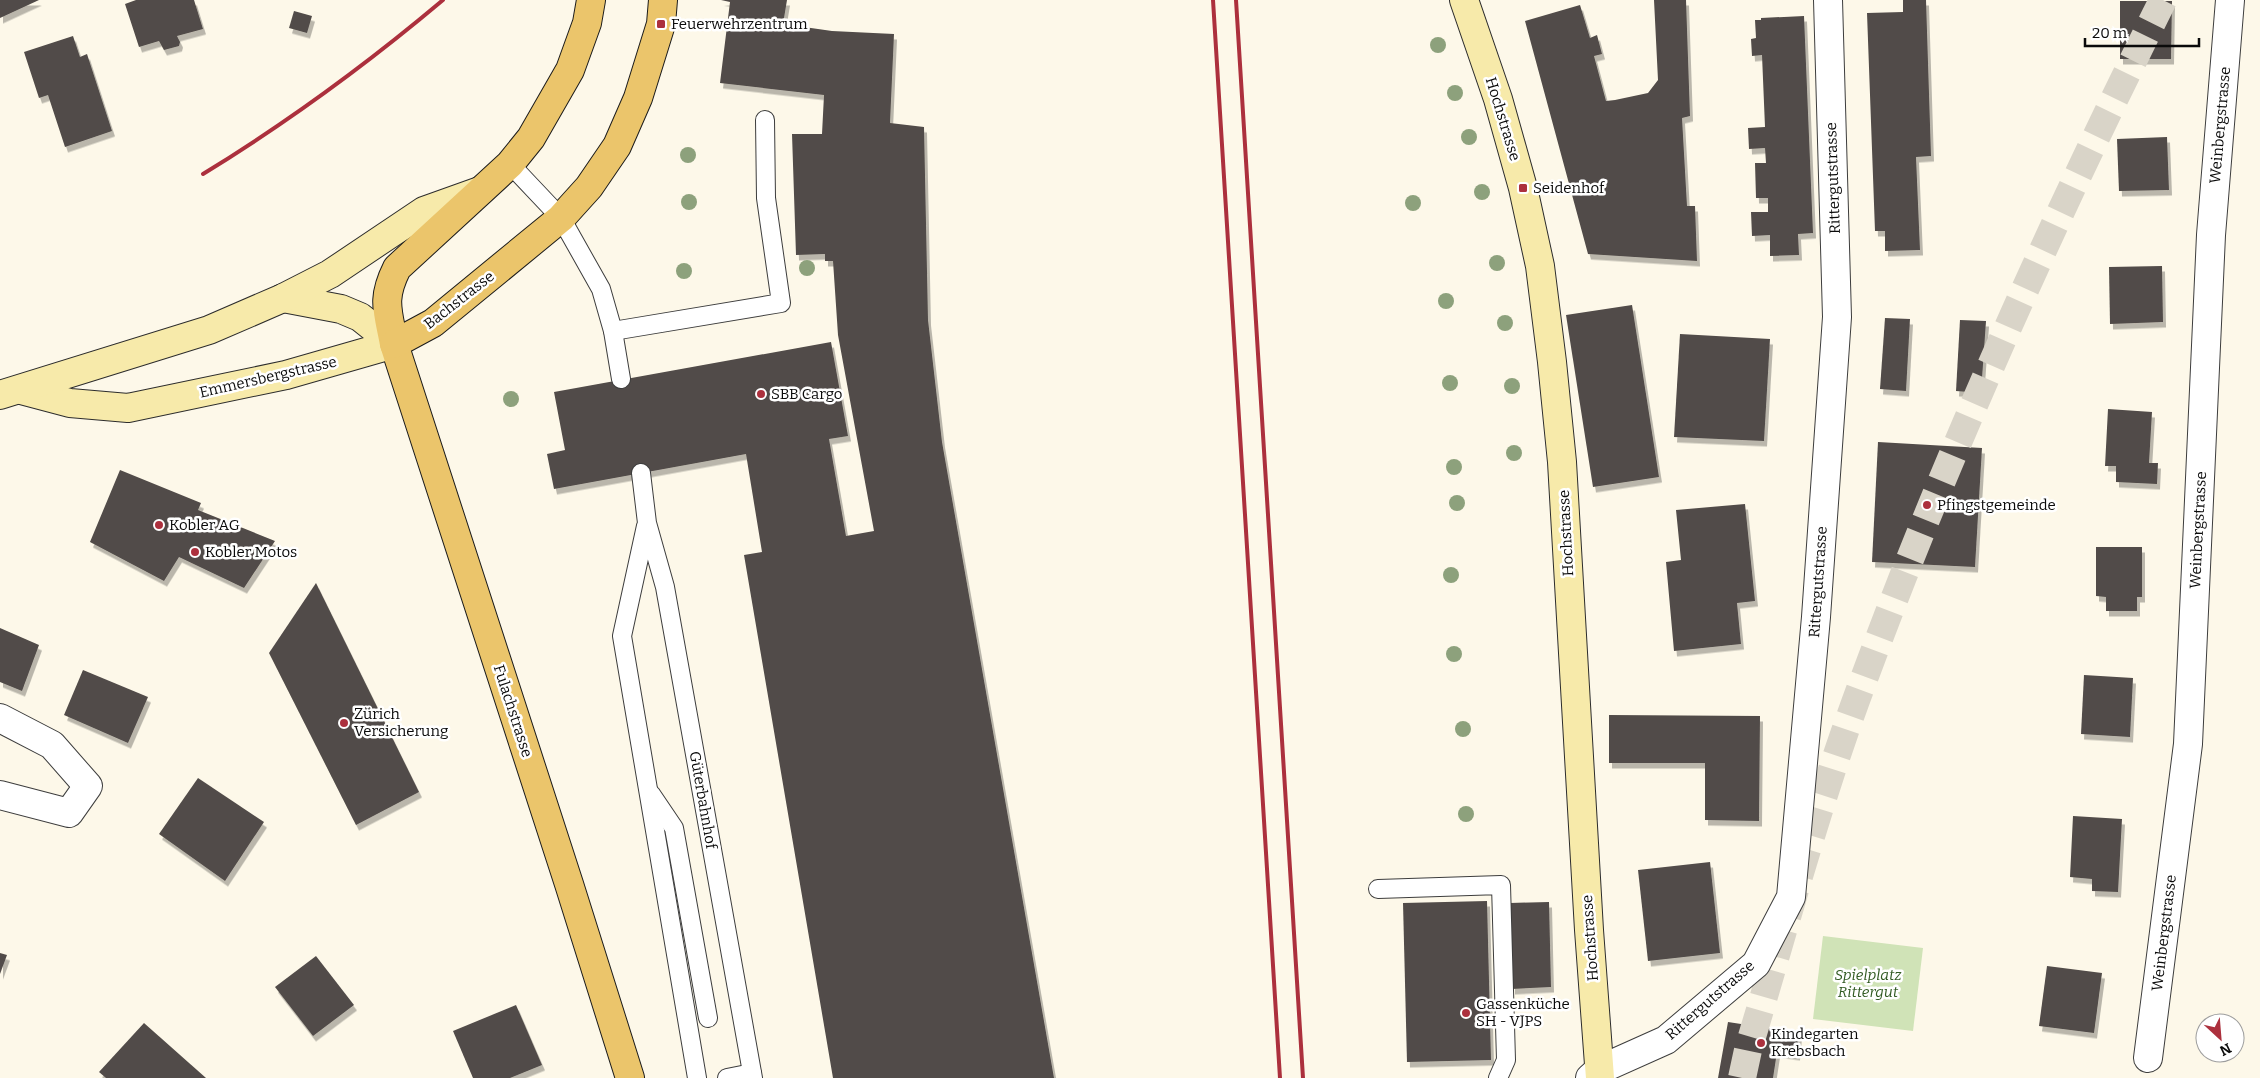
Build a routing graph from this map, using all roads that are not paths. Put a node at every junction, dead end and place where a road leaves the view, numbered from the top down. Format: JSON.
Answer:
{"nodes":[{"id":1,"x":591,"y":0,"type":"edge"},
{"id":2,"x":663,"y":0,"type":"edge"},
{"id":3,"x":1464,"y":0,"type":"edge"},
{"id":4,"x":1828,"y":0,"type":"edge"},
{"id":5,"x":2230,"y":0,"type":"edge"},
{"id":6,"x":764,"y":120,"type":"dead end"},
{"id":7,"x":510,"y":164,"type":"junction"},
{"id":8,"x":480,"y":191,"type":"junction"},
{"id":9,"x":561,"y":218,"type":"junction"},
{"id":10,"x":283,"y":298,"type":"junction"},
{"id":11,"x":613,"y":331,"type":"junction"},
{"id":12,"x":394,"y":344,"type":"junction"},
{"id":13,"x":621,"y":379,"type":"dead end"},
{"id":14,"x":10,"y":393,"type":"edge"},
{"id":15,"x":641,"y":473,"type":"dead end"},
{"id":16,"x":647,"y":523,"type":"junction"},
{"id":17,"x":0,"y":718,"type":"edge"},
{"id":18,"x":647,"y":788,"type":"junction"},
{"id":19,"x":0,"y":794,"type":"edge"},
{"id":20,"x":1378,"y":889,"type":"dead end"},
{"id":21,"x":708,"y":1018,"type":"dead end"},
{"id":22,"x":2148,"y":1058,"type":"dead end"},
{"id":23,"x":1596,"y":1075,"type":"edge"},
{"id":24,"x":752,"y":1076,"type":"edge"},
{"id":25,"x":630,"y":1078,"type":"edge"},
{"id":26,"x":697,"y":1078,"type":"edge"},
{"id":27,"x":727,"y":1078,"type":"edge"},
{"id":28,"x":1498,"y":1078,"type":"edge"}],
"edges":[{"from":1,"to":7,"type":"main road"},
{"from":2,"to":9,"type":"main road","name":"Bachstrasse"},
{"from":3,"to":23,"type":"street","name":"Hochstrasse"},
{"from":4,"to":23,"type":"street","name":"Rittergutstrasse"},
{"from":5,"to":22,"type":"street","name":"Weinbergstrasse"},
{"from":6,"to":11,"type":"lane"},
{"from":7,"to":8,"type":"main road"},
{"from":7,"to":9,"type":"lane"},
{"from":8,"to":10,"type":"street","name":"Emmersbergstrasse"},
{"from":8,"to":12,"type":"main road"},
{"from":9,"to":11,"type":"lane"},
{"from":9,"to":12,"type":"main road","name":"Bachstrasse"},
{"from":10,"to":12,"type":"street"},
{"from":10,"to":14,"type":"street","name":"Emmersbergstrasse"},
{"from":11,"to":13,"type":"lane"},
{"from":12,"to":14,"type":"street","name":"Emmersbergstrasse"},
{"from":12,"to":25,"type":"main road","name":"Fulachstrasse"},
{"from":15,"to":16,"type":"lane","name":"Güterbahnhof"},
{"from":16,"to":18,"type":"lane","name":"Güterbahnhof"},
{"from":16,"to":24,"type":"lane","name":"Güterbahnhof"},
{"from":17,"to":19,"type":"street"},
{"from":18,"to":21,"type":"lane"},
{"from":18,"to":26,"type":"lane","name":"Güterbahnhof"},
{"from":20,"to":28,"type":"lane"},
{"from":24,"to":27,"type":"lane"}]}
